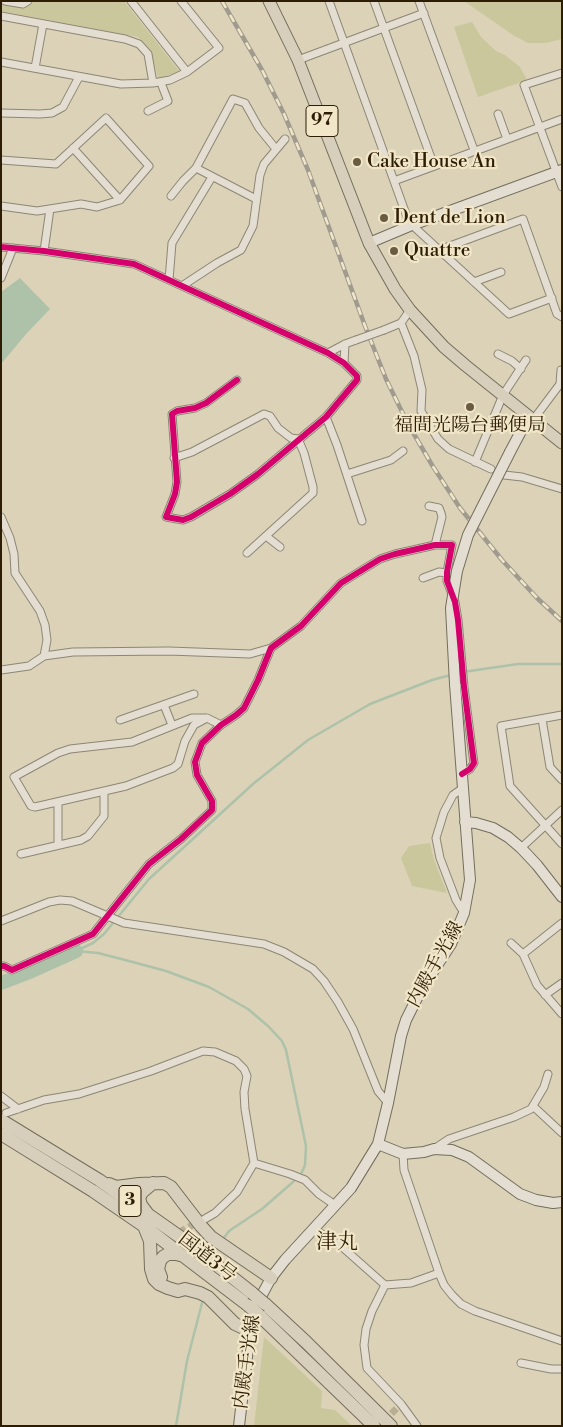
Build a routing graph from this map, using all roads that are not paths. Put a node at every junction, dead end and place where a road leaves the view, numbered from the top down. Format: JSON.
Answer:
{"nodes":[{"id":1,"x":5,"y":1,"type":"edge"},
{"id":2,"x":28,"y":1,"type":"edge"},
{"id":3,"x":131,"y":1,"type":"edge"},
{"id":4,"x":182,"y":1,"type":"edge"},
{"id":5,"x":270,"y":1,"type":"edge"},
{"id":6,"x":329,"y":1,"type":"edge"},
{"id":7,"x":374,"y":1,"type":"edge"},
{"id":8,"x":419,"y":1,"type":"edge"},
{"id":9,"x":424,"y":13,"type":"junction"},
{"id":10,"x":1,"y":16,"type":"edge"},
{"id":11,"x":43,"y":24,"type":"junction"},
{"id":12,"x":384,"y":28,"type":"junction"},
{"id":13,"x":344,"y":43,"type":"junction"},
{"id":14,"x":298,"y":60,"type":"junction"},
{"id":15,"x":1,"y":62,"type":"edge"},
{"id":16,"x":35,"y":68,"type":"junction"},
{"id":17,"x":187,"y":72,"type":"junction"},
{"id":18,"x":562,"y":73,"type":"edge"},
{"id":19,"x":79,"y":77,"type":"junction"},
{"id":20,"x":157,"y":83,"type":"junction"},
{"id":21,"x":148,"y":111,"type":"dead end"},
{"id":22,"x":1,"y":113,"type":"edge"},
{"id":23,"x":498,"y":114,"type":"dead end"},
{"id":24,"x":562,"y":119,"type":"edge"},
{"id":25,"x":540,"y":126,"type":"junction"},
{"id":26,"x":285,"y":139,"type":"dead end"},
{"id":27,"x":507,"y":139,"type":"junction"},
{"id":28,"x":73,"y":148,"type":"junction"},
{"id":29,"x":276,"y":148,"type":"junction"},
{"id":30,"x":474,"y":150,"type":"junction"},
{"id":31,"x":1,"y":160,"type":"edge"},
{"id":32,"x":434,"y":166,"type":"junction"},
{"id":33,"x":196,"y":168,"type":"junction"},
{"id":34,"x":559,"y":171,"type":"edge"},
{"id":35,"x":212,"y":177,"type":"junction"},
{"id":36,"x":394,"y":181,"type":"junction"},
{"id":37,"x":562,"y":187,"type":"edge"},
{"id":38,"x":171,"y":196,"type":"dead end"},
{"id":39,"x":256,"y":199,"type":"junction"},
{"id":40,"x":120,"y":200,"type":"junction"},
{"id":41,"x":1,"y":206,"type":"edge"},
{"id":42,"x":50,"y":209,"type":"junction"},
{"id":43,"x":412,"y":225,"type":"junction"},
{"id":44,"x":369,"y":243,"type":"junction"},
{"id":45,"x":1,"y":247,"type":"edge"},
{"id":46,"x":13,"y":248,"type":"junction"},
{"id":47,"x":438,"y":250,"type":"junction"},
{"id":48,"x":44,"y":251,"type":"junction"},
{"id":49,"x":501,"y":272,"type":"dead end"},
{"id":50,"x":1,"y":278,"type":"edge"},
{"id":51,"x":169,"y":280,"type":"junction"},
{"id":52,"x":474,"y":282,"type":"junction"},
{"id":53,"x":182,"y":286,"type":"junction"},
{"id":54,"x":552,"y":298,"type":"junction"},
{"id":55,"x":410,"y":310,"type":"junction"},
{"id":56,"x":562,"y":317,"type":"edge"},
{"id":57,"x":401,"y":323,"type":"junction"},
{"id":58,"x":344,"y":344,"type":"junction"},
{"id":59,"x":328,"y":353,"type":"junction"},
{"id":60,"x":498,"y":354,"type":"dead end"},
{"id":61,"x":526,"y":360,"type":"dead end"},
{"id":62,"x":344,"y":363,"type":"junction"},
{"id":63,"x":521,"y":369,"type":"junction"},
{"id":64,"x":561,"y":370,"type":"edge"},
{"id":65,"x":237,"y":380,"type":"dead end"},
{"id":66,"x":503,"y":395,"type":"junction"},
{"id":67,"x":326,"y":417,"type":"junction"},
{"id":68,"x":531,"y":418,"type":"junction"},
{"id":69,"x":298,"y":439,"type":"junction"},
{"id":70,"x":562,"y":443,"type":"edge"},
{"id":71,"x":403,"y":451,"type":"dead end"},
{"id":72,"x":174,"y":458,"type":"junction"},
{"id":73,"x":475,"y":462,"type":"junction"},
{"id":74,"x":491,"y":469,"type":"dead end"},
{"id":75,"x":347,"y":474,"type":"junction"},
{"id":76,"x":504,"y":475,"type":"dead end"},
{"id":77,"x":562,"y":489,"type":"edge"},
{"id":78,"x":429,"y":506,"type":"dead end"},
{"id":79,"x":1,"y":517,"type":"edge"},
{"id":80,"x":362,"y":521,"type":"dead end"},
{"id":81,"x":266,"y":536,"type":"junction"},
{"id":82,"x":436,"y":545,"type":"junction"},
{"id":83,"x":280,"y":547,"type":"dead end"},
{"id":84,"x":247,"y":553,"type":"dead end"},
{"id":85,"x":447,"y":573,"type":"junction"},
{"id":86,"x":423,"y":578,"type":"dead end"},
{"id":87,"x":271,"y":648,"type":"junction"},
{"id":88,"x":44,"y":656,"type":"junction"},
{"id":89,"x":1,"y":670,"type":"edge"},
{"id":90,"x":194,"y":694,"type":"dead end"},
{"id":91,"x":164,"y":705,"type":"junction"},
{"id":92,"x":562,"y":715,"type":"edge"},
{"id":93,"x":207,"y":718,"type":"junction"},
{"id":94,"x":542,"y":719,"type":"junction"},
{"id":95,"x":120,"y":720,"type":"dead end"},
{"id":96,"x":172,"y":725,"type":"junction"},
{"id":97,"x":221,"y":725,"type":"junction"},
{"id":98,"x":462,"y":774,"type":"junction"},
{"id":99,"x":562,"y":780,"type":"edge"},
{"id":100,"x":463,"y":788,"type":"junction"},
{"id":101,"x":104,"y":791,"type":"junction"},
{"id":102,"x":58,"y":802,"type":"junction"},
{"id":103,"x":562,"y":810,"type":"edge"},
{"id":104,"x":466,"y":822,"type":"junction"},
{"id":105,"x":546,"y":825,"type":"junction"},
{"id":106,"x":562,"y":844,"type":"edge"},
{"id":107,"x":58,"y":845,"type":"junction"},
{"id":108,"x":521,"y":848,"type":"junction"},
{"id":109,"x":21,"y":854,"type":"dead end"},
{"id":110,"x":562,"y":897,"type":"edge"},
{"id":111,"x":464,"y":913,"type":"junction"},
{"id":112,"x":107,"y":915,"type":"junction"},
{"id":113,"x":1,"y":921,"type":"edge"},
{"id":114,"x":562,"y":923,"type":"edge"},
{"id":115,"x":510,"y":943,"type":"dead end"},
{"id":116,"x":523,"y":954,"type":"junction"},
{"id":117,"x":1,"y":966,"type":"edge"},
{"id":118,"x":562,"y":983,"type":"edge"},
{"id":119,"x":545,"y":995,"type":"junction"},
{"id":120,"x":562,"y":1014,"type":"edge"},
{"id":121,"x":548,"y":1074,"type":"dead end"},
{"id":122,"x":1,"y":1096,"type":"edge"},
{"id":123,"x":388,"y":1103,"type":"junction"},
{"id":124,"x":533,"y":1106,"type":"junction"},
{"id":125,"x":18,"y":1109,"type":"junction"},
{"id":126,"x":4,"y":1116,"type":"edge"},
{"id":127,"x":562,"y":1133,"type":"edge"},
{"id":128,"x":1,"y":1134,"type":"edge"},
{"id":129,"x":378,"y":1144,"type":"junction"},
{"id":130,"x":434,"y":1150,"type":"junction"},
{"id":131,"x":403,"y":1154,"type":"junction"},
{"id":132,"x":254,"y":1163,"type":"junction"},
{"id":133,"x":99,"y":1180,"type":"junction"},
{"id":134,"x":153,"y":1183,"type":"junction"},
{"id":135,"x":562,"y":1202,"type":"edge"},
{"id":136,"x":335,"y":1205,"type":"junction"},
{"id":137,"x":146,"y":1220,"type":"junction"},
{"id":138,"x":203,"y":1220,"type":"tunnel mouth"},
{"id":139,"x":314,"y":1230,"type":"junction"},
{"id":140,"x":187,"y":1258,"type":"junction"},
{"id":141,"x":439,"y":1273,"type":"junction"},
{"id":142,"x":271,"y":1278,"type":"junction"},
{"id":143,"x":385,"y":1285,"type":"junction"},
{"id":144,"x":185,"y":1289,"type":"junction"},
{"id":145,"x":262,"y":1310,"type":"junction"},
{"id":146,"x":250,"y":1331,"type":"junction"},
{"id":147,"x":562,"y":1341,"type":"edge"},
{"id":148,"x":521,"y":1363,"type":"dead end"},
{"id":149,"x":562,"y":1369,"type":"edge"},
{"id":150,"x":239,"y":1426,"type":"edge"},
{"id":151,"x":374,"y":1426,"type":"edge"},
{"id":152,"x":391,"y":1426,"type":"edge"},
{"id":153,"x":417,"y":1426,"type":"edge"}],
"edges":[{"from":1,"to":2,"type":"street"},
{"from":3,"to":17,"type":"street"},
{"from":4,"to":17,"type":"street"},
{"from":5,"to":14,"type":"main road","number":"97"},
{"from":6,"to":13,"type":"street"},
{"from":7,"to":12,"type":"street"},
{"from":8,"to":9,"type":"street"},
{"from":9,"to":12,"type":"street"},
{"from":9,"to":30,"type":"street"},
{"from":10,"to":11,"type":"street"},
{"from":11,"to":16,"type":"street"},
{"from":11,"to":20,"type":"street"},
{"from":12,"to":13,"type":"street"},
{"from":12,"to":32,"type":"street"},
{"from":13,"to":14,"type":"street"},
{"from":13,"to":36,"type":"street"},
{"from":14,"to":44,"type":"main road","number":"97"},
{"from":15,"to":16,"type":"street"},
{"from":16,"to":19,"type":"street"},
{"from":17,"to":20,"type":"street"},
{"from":18,"to":25,"type":"street"},
{"from":19,"to":20,"type":"street"},
{"from":19,"to":22,"type":"street"},
{"from":20,"to":21,"type":"street"},
{"from":23,"to":27,"type":"street"},
{"from":24,"to":25,"type":"street"},
{"from":25,"to":27,"type":"street"},
{"from":25,"to":34,"type":"street"},
{"from":26,"to":29,"type":"street"},
{"from":27,"to":30,"type":"street"},
{"from":28,"to":31,"type":"street"},
{"from":28,"to":40,"type":"street"},
{"from":28,"to":40,"type":"street"},
{"from":29,"to":33,"type":"street"},
{"from":29,"to":39,"type":"street"},
{"from":30,"to":32,"type":"street"},
{"from":32,"to":36,"type":"street"},
{"from":33,"to":35,"type":"street"},
{"from":33,"to":38,"type":"street"},
{"from":34,"to":37,"type":"street"},
{"from":34,"to":43,"type":"main road"},
{"from":35,"to":39,"type":"street"},
{"from":35,"to":51,"type":"street"},
{"from":36,"to":43,"type":"street"},
{"from":39,"to":53,"type":"street"},
{"from":40,"to":42,"type":"street"},
{"from":41,"to":42,"type":"street"},
{"from":42,"to":48,"type":"street"},
{"from":43,"to":44,"type":"main road"},
{"from":43,"to":47,"type":"street"},
{"from":44,"to":55,"type":"main road","number":"97"},
{"from":45,"to":46,"type":"street"},
{"from":46,"to":48,"type":"street"},
{"from":46,"to":50,"type":"street"},
{"from":47,"to":52,"type":"street"},
{"from":47,"to":54,"type":"street"},
{"from":48,"to":51,"type":"street"},
{"from":49,"to":52,"type":"street"},
{"from":51,"to":53,"type":"street"},
{"from":52,"to":54,"type":"street"},
{"from":53,"to":59,"type":"street"},
{"from":54,"to":56,"type":"street"},
{"from":55,"to":57,"type":"street"},
{"from":55,"to":66,"type":"main road","number":"97"},
{"from":57,"to":58,"type":"street","bridge":true},
{"from":57,"to":73,"type":"street"},
{"from":58,"to":59,"type":"street"},
{"from":58,"to":62,"type":"street"},
{"from":59,"to":62,"type":"street"},
{"from":60,"to":63,"type":"street"},
{"from":61,"to":63,"type":"street"},
{"from":62,"to":67,"type":"street"},
{"from":63,"to":66,"type":"street"},
{"from":64,"to":68,"type":"street"},
{"from":65,"to":72,"type":"street"},
{"from":66,"to":68,"type":"main road","number":"97"},
{"from":66,"to":73,"type":"street"},
{"from":67,"to":69,"type":"street"},
{"from":67,"to":75,"type":"street"},
{"from":68,"to":70,"type":"main road","number":"97"},
{"from":68,"to":98,"type":"main road","name":"内殿手光線","bridge":true},
{"from":69,"to":72,"type":"street"},
{"from":69,"to":72,"type":"street"},
{"from":69,"to":81,"type":"street"},
{"from":71,"to":75,"type":"street"},
{"from":73,"to":74,"type":"street"},
{"from":75,"to":80,"type":"street"},
{"from":76,"to":77,"type":"street"},
{"from":78,"to":82,"type":"street"},
{"from":79,"to":88,"type":"street"},
{"from":81,"to":83,"type":"street"},
{"from":81,"to":84,"type":"street"},
{"from":82,"to":85,"type":"street"},
{"from":82,"to":87,"type":"street"},
{"from":85,"to":86,"type":"street"},
{"from":85,"to":98,"type":"street"},
{"from":87,"to":88,"type":"street"},
{"from":87,"to":97,"type":"street"},
{"from":88,"to":89,"type":"street"},
{"from":90,"to":91,"type":"street"},
{"from":91,"to":95,"type":"street"},
{"from":91,"to":96,"type":"street"},
{"from":92,"to":94,"type":"street"},
{"from":93,"to":96,"type":"street"},
{"from":93,"to":97,"type":"street"},
{"from":93,"to":101,"type":"street"},
{"from":94,"to":99,"type":"street"},
{"from":94,"to":105,"type":"street"},
{"from":96,"to":102,"type":"street"},
{"from":97,"to":112,"type":"street"},
{"from":98,"to":100,"type":"main road","name":"内殿手光線"},
{"from":100,"to":104,"type":"main road","name":"内殿手光線"},
{"from":100,"to":111,"type":"street"},
{"from":101,"to":102,"type":"street"},
{"from":101,"to":107,"type":"street"},
{"from":102,"to":107,"type":"street"},
{"from":103,"to":105,"type":"street"},
{"from":104,"to":108,"type":"main road"},
{"from":104,"to":111,"type":"main road","name":"内殿手光線"},
{"from":105,"to":106,"type":"street"},
{"from":105,"to":108,"type":"street"},
{"from":107,"to":109,"type":"street"},
{"from":108,"to":110,"type":"main road"},
{"from":111,"to":123,"type":"main road","name":"内殿手光線"},
{"from":112,"to":113,"type":"street"},
{"from":112,"to":117,"type":"street"},
{"from":112,"to":123,"type":"street"},
{"from":114,"to":116,"type":"street"},
{"from":115,"to":116,"type":"street"},
{"from":116,"to":119,"type":"street"},
{"from":118,"to":119,"type":"street"},
{"from":119,"to":120,"type":"street"},
{"from":121,"to":124,"type":"street"},
{"from":122,"to":125,"type":"street"},
{"from":123,"to":129,"type":"main road","name":"内殿手光線"},
{"from":124,"to":127,"type":"street"},
{"from":124,"to":130,"type":"street"},
{"from":125,"to":126,"type":"street"},
{"from":125,"to":132,"type":"street"},
{"from":126,"to":133,"type":"highway","name":"国道3号","number":"3"},
{"from":128,"to":137,"type":"highway","name":"国道3号","number":"3"},
{"from":129,"to":131,"type":"main road"},
{"from":129,"to":136,"type":"main road","name":"内殿手光線"},
{"from":130,"to":131,"type":"main road"},
{"from":130,"to":135,"type":"main road"},
{"from":131,"to":141,"type":"street"},
{"from":132,"to":136,"type":"street"},
{"from":132,"to":138,"type":"street"},
{"from":133,"to":134,"type":"highway"},
{"from":133,"to":137,"type":"highway","name":"国道3号","number":"3"},
{"from":134,"to":137,"type":"highway"},
{"from":134,"to":142,"type":"highway"},
{"from":136,"to":139,"type":"main road","name":"内殿手光線"},
{"from":137,"to":140,"type":"highway","name":"国道3号","number":"3"},
{"from":137,"to":144,"type":"highway"},
{"from":137,"to":145,"type":"highway","name":"国道3号","number":"3","bridge":true},
{"from":139,"to":142,"type":"main road","name":"内殿手光線"},
{"from":139,"to":143,"type":"street"},
{"from":140,"to":144,"type":"highway"},
{"from":140,"to":145,"type":"highway","name":"国道3号","number":"3","bridge":true},
{"from":141,"to":143,"type":"street"},
{"from":141,"to":147,"type":"street"},
{"from":142,"to":146,"type":"main road","name":"内殿手光線"},
{"from":143,"to":153,"type":"street"},
{"from":144,"to":146,"type":"highway"},
{"from":145,"to":151,"type":"highway","name":"国道3号","number":"3"},
{"from":145,"to":152,"type":"highway","name":"国道3号","number":"3"},
{"from":146,"to":150,"type":"main road","name":"内殿手光線"},
{"from":148,"to":149,"type":"street"}]}
